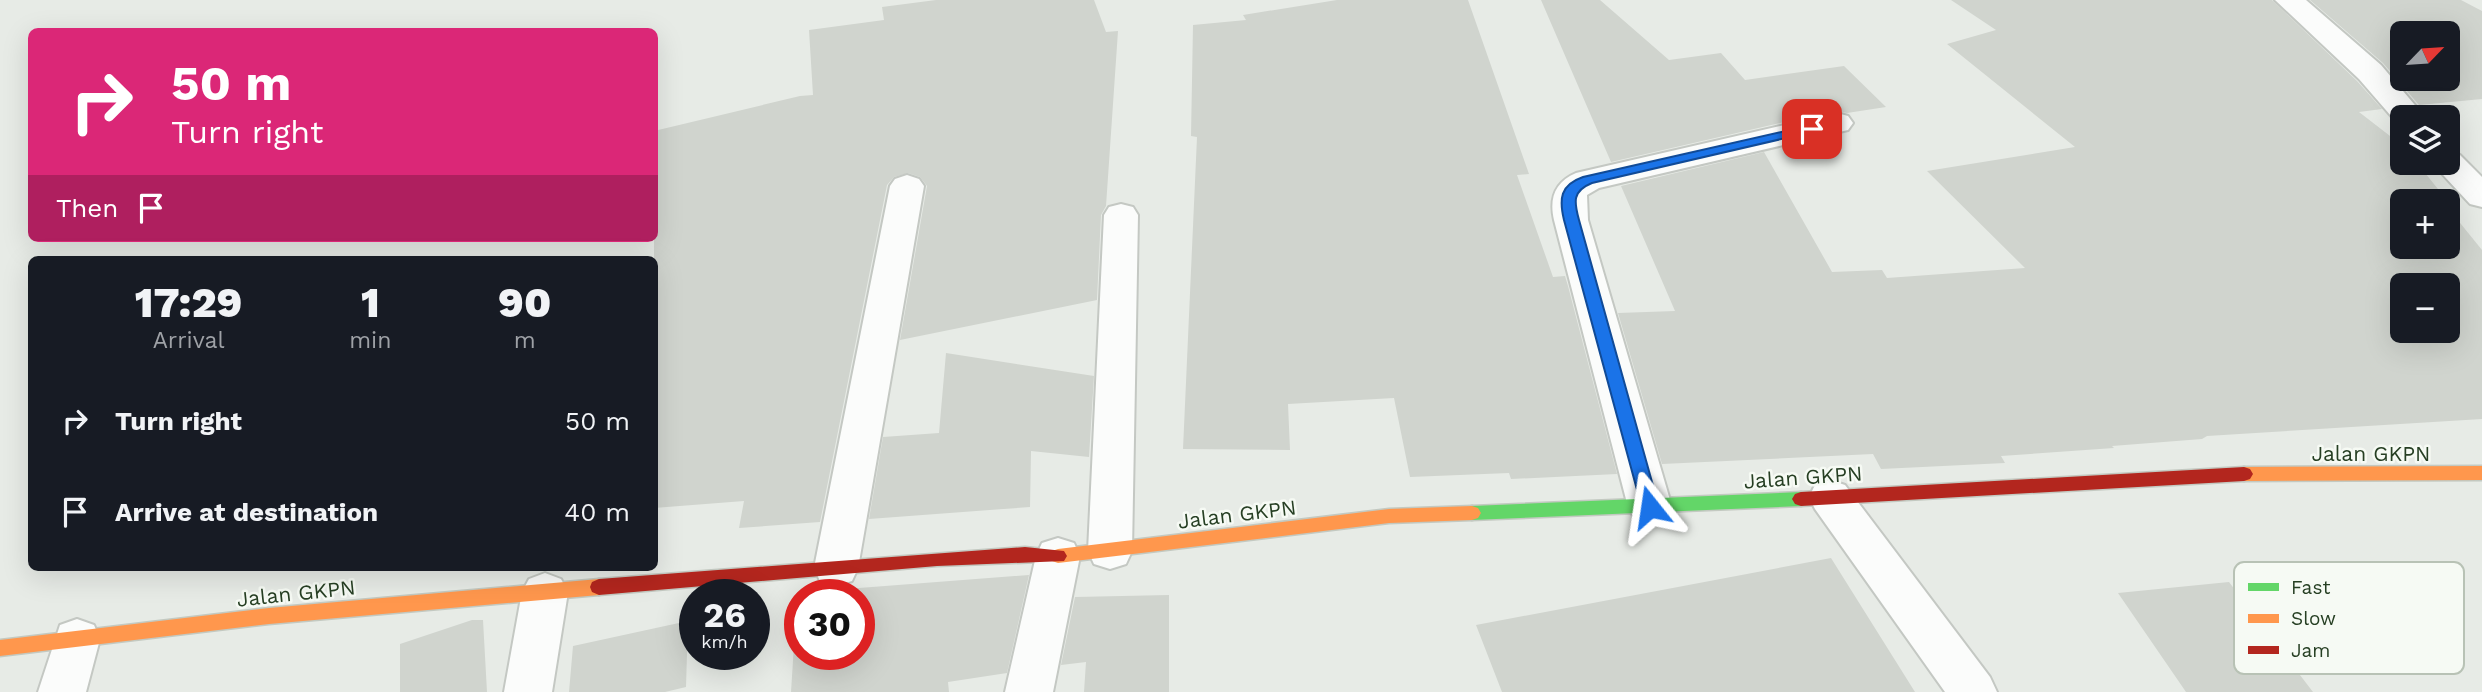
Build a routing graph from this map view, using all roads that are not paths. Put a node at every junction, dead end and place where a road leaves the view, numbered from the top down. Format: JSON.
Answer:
{"nodes":[{"id":1,"x":2289,"y":0,"type":"edge"},
{"id":2,"x":2399,"y":105,"type":"edge"},
{"id":3,"x":1837,"y":123,"type":"dead end"},
{"id":4,"x":2460,"y":175,"type":"edge"},
{"id":5,"x":907,"y":186,"type":"dead end"},
{"id":6,"x":2482,"y":196,"type":"edge"},
{"id":7,"x":1121,"y":215,"type":"dead end"},
{"id":8,"x":2482,"y":473,"type":"edge"},
{"id":9,"x":1830,"y":497,"type":"junction"},
{"id":10,"x":1650,"y":507,"type":"junction"},
{"id":11,"x":1110,"y":551,"type":"junction"},
{"id":12,"x":1058,"y":556,"type":"junction"},
{"id":13,"x":836,"y":568,"type":"junction"},
{"id":14,"x":545,"y":592,"type":"junction"},
{"id":15,"x":77,"y":639,"type":"junction"},
{"id":16,"x":0,"y":648,"type":"edge"},
{"id":17,"x":62,"y":692,"type":"edge"},
{"id":18,"x":528,"y":692,"type":"edge"},
{"id":19,"x":1029,"y":692,"type":"edge"},
{"id":20,"x":1973,"y":692,"type":"edge"}],
"edges":[{"from":1,"to":2,"type":"street"},
{"from":3,"to":10,"type":"street"},
{"from":4,"to":6,"type":"street"},
{"from":5,"to":13,"type":"street"},
{"from":7,"to":11,"type":"street"},
{"from":8,"to":9,"type":"street","name":"Jalan GKPN"},
{"from":9,"to":10,"type":"street","name":"Jalan GKPN"},
{"from":9,"to":20,"type":"street"},
{"from":10,"to":11,"type":"street","name":"Jalan GKPN"},
{"from":11,"to":12,"type":"street","name":"Jalan GKPN"},
{"from":12,"to":13,"type":"street","name":"Jalan GKPN"},
{"from":12,"to":19,"type":"street"},
{"from":13,"to":14,"type":"street","name":"Jalan GKPN"},
{"from":14,"to":15,"type":"street","name":"Jalan GKPN"},
{"from":14,"to":18,"type":"street"},
{"from":15,"to":16,"type":"street","name":"Jalan GKPN"},
{"from":15,"to":17,"type":"street"}]}
